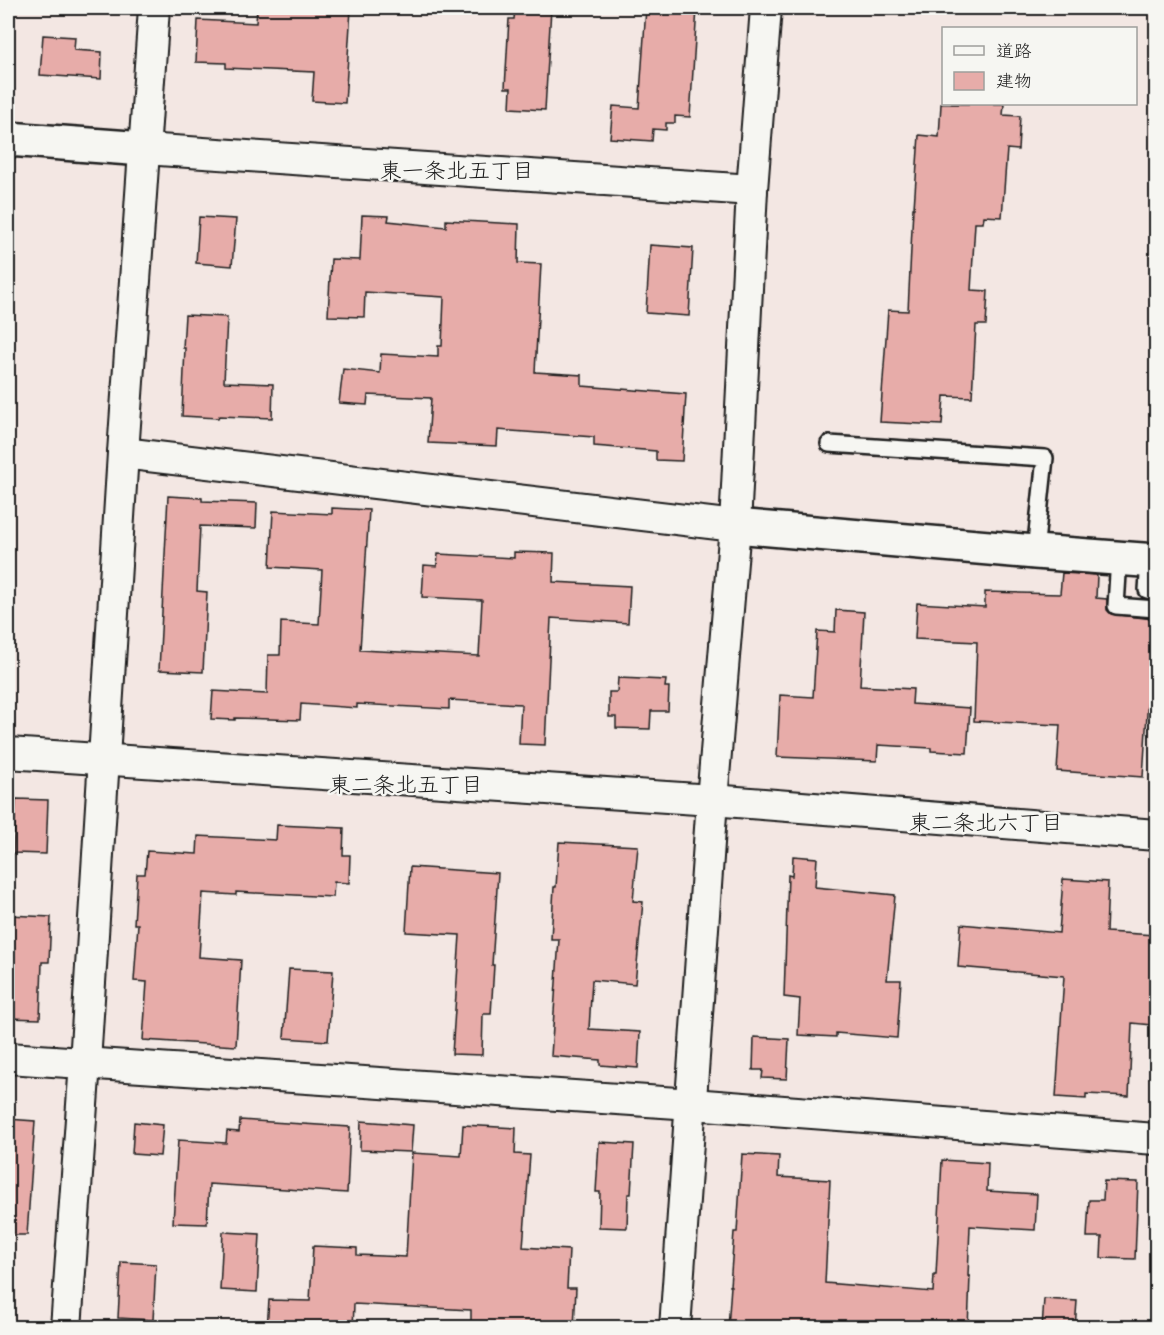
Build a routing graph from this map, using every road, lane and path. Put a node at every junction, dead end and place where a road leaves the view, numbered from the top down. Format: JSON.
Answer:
{"nodes":[{"id":1,"x":154,"y":8,"type":"edge"},
{"id":2,"x":766,"y":8,"type":"edge"},
{"id":3,"x":8,"y":139,"type":"edge"},
{"id":4,"x":144,"y":149,"type":"junction"},
{"id":5,"x":752,"y":190,"type":"junction"},
{"id":6,"x":829,"y":444,"type":"dead end"},
{"id":7,"x":123,"y":453,"type":"junction"},
{"id":8,"x":735,"y":526,"type":"junction"},
{"id":9,"x":1035,"y":552,"type":"junction"},
{"id":10,"x":1145,"y":568,"type":"edge"},
{"id":11,"x":1156,"y":609,"type":"edge"},
{"id":12,"x":8,"y":753,"type":"edge"},
{"id":13,"x":104,"y":760,"type":"junction"},
{"id":14,"x":712,"y":800,"type":"junction"},
{"id":15,"x":1156,"y":835,"type":"edge"},
{"id":16,"x":8,"y":1058,"type":"edge"},
{"id":17,"x":85,"y":1063,"type":"junction"},
{"id":18,"x":692,"y":1104,"type":"junction"},
{"id":19,"x":1156,"y":1139,"type":"edge"},
{"id":20,"x":66,"y":1328,"type":"edge"},
{"id":21,"x":675,"y":1328,"type":"edge"}],
"edges":[{"from":1,"to":4,"type":"street"},
{"from":2,"to":5,"type":"street"},
{"from":3,"to":4,"type":"street"},
{"from":4,"to":5,"type":"street"},
{"from":4,"to":7,"type":"street"},
{"from":5,"to":8,"type":"street"},
{"from":6,"to":9,"type":"lane"},
{"from":7,"to":8,"type":"street"},
{"from":7,"to":13,"type":"street"},
{"from":8,"to":9,"type":"street"},
{"from":8,"to":14,"type":"street"},
{"from":9,"to":10,"type":"street"},
{"from":10,"to":11,"type":"lane"},
{"from":12,"to":13,"type":"street"},
{"from":13,"to":14,"type":"street"},
{"from":13,"to":17,"type":"street"},
{"from":14,"to":15,"type":"street"},
{"from":14,"to":18,"type":"street"},
{"from":16,"to":17,"type":"street"},
{"from":17,"to":18,"type":"street"},
{"from":17,"to":20,"type":"street"},
{"from":18,"to":19,"type":"street"},
{"from":18,"to":21,"type":"street"}]}
